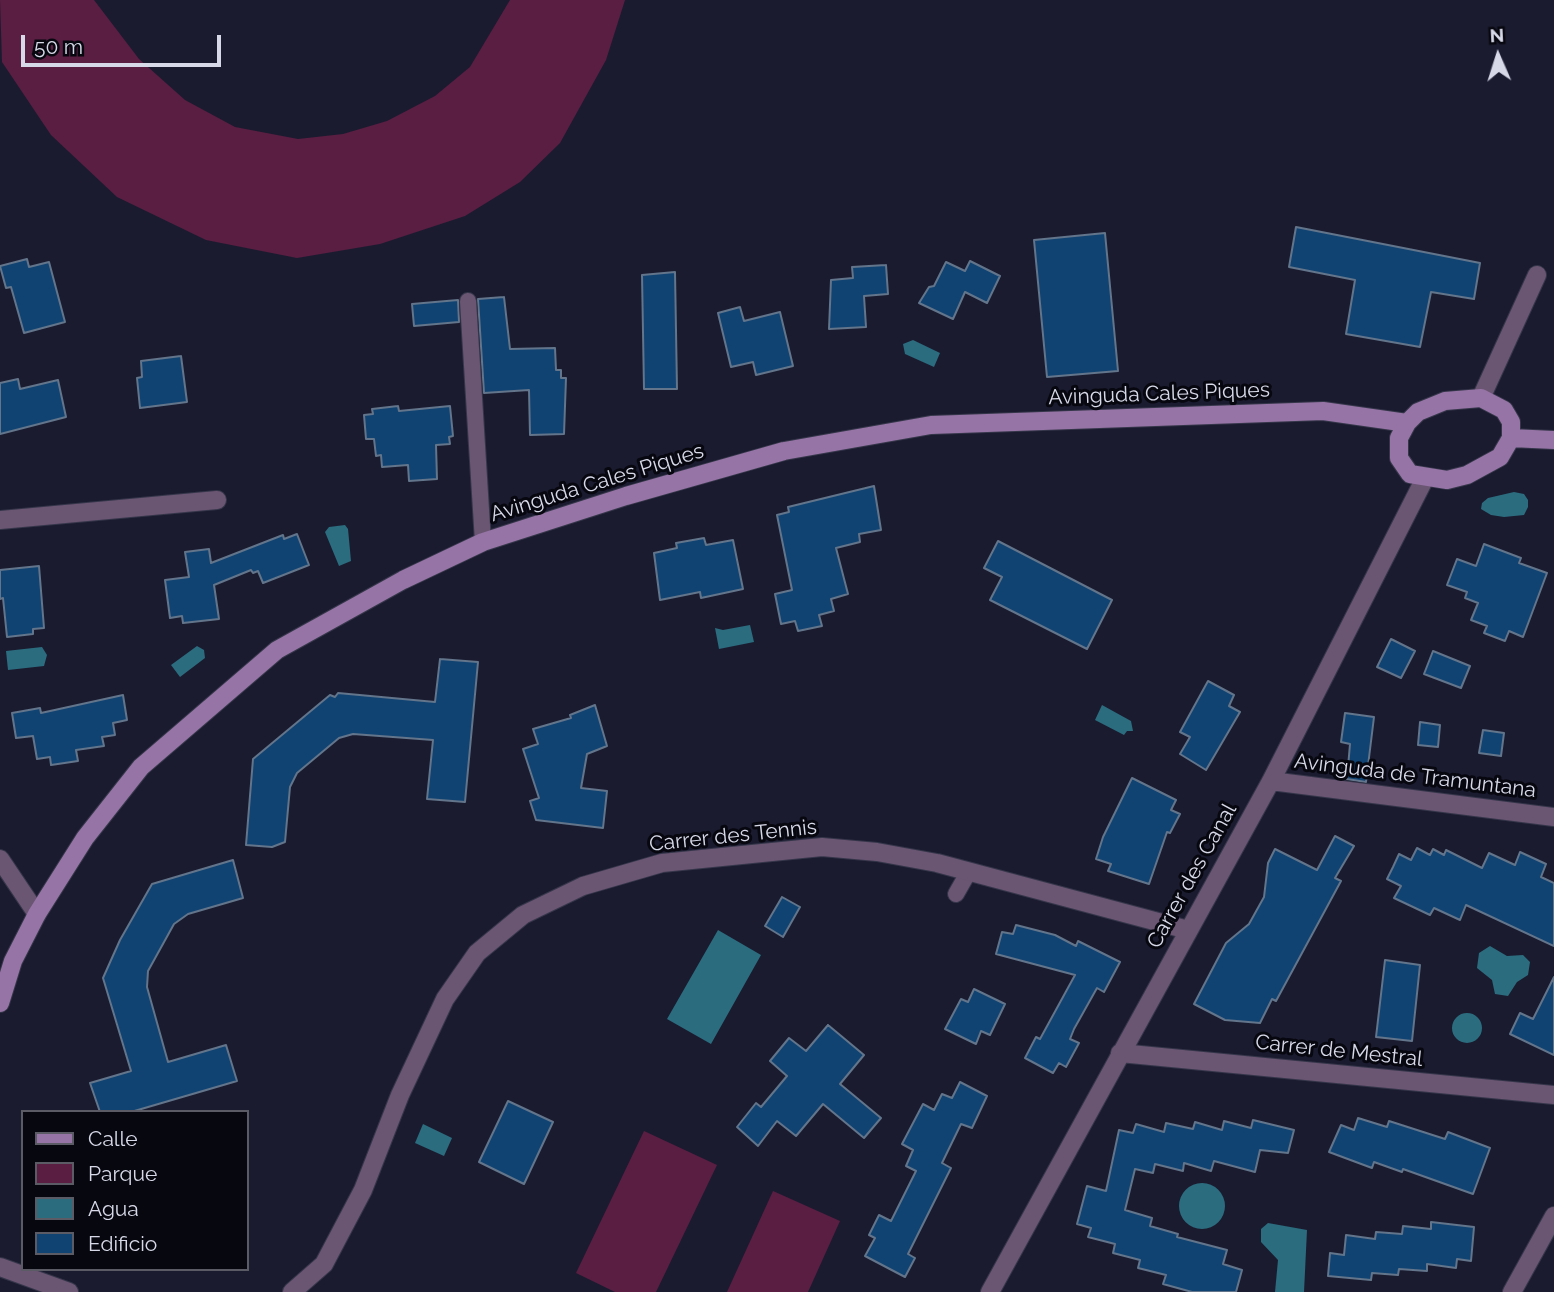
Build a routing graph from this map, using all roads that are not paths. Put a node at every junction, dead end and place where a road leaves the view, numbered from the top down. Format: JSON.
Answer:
{"nodes":[{"id":1,"x":1537,"y":275,"type":"dead end"},
{"id":2,"x":468,"y":301,"type":"dead end"},
{"id":3,"x":1480,"y":398,"type":"junction"},
{"id":4,"x":1407,"y":423,"type":"junction"},
{"id":5,"x":1511,"y":438,"type":"junction"},
{"id":6,"x":1554,"y":440,"type":"edge"},
{"id":7,"x":1425,"y":478,"type":"junction"},
{"id":8,"x":217,"y":500,"type":"dead end"},
{"id":9,"x":0,"y":520,"type":"edge"},
{"id":10,"x":483,"y":542,"type":"junction"},
{"id":11,"x":1271,"y":781,"type":"junction"},
{"id":12,"x":1554,"y":817,"type":"edge"},
{"id":13,"x":0,"y":859,"type":"edge"},
{"id":14,"x":968,"y":873,"type":"junction"},
{"id":15,"x":956,"y":894,"type":"dead end"},
{"id":16,"x":37,"y":914,"type":"junction"},
{"id":17,"x":1188,"y":930,"type":"junction"},
{"id":18,"x":0,"y":1003,"type":"edge"},
{"id":19,"x":1120,"y":1053,"type":"junction"},
{"id":20,"x":1554,"y":1095,"type":"edge"},
{"id":21,"x":1554,"y":1216,"type":"edge"},
{"id":22,"x":0,"y":1267,"type":"edge"},
{"id":23,"x":69,"y":1292,"type":"edge"},
{"id":24,"x":292,"y":1292,"type":"edge"},
{"id":25,"x":990,"y":1292,"type":"edge"},
{"id":26,"x":1512,"y":1292,"type":"edge"}],
"edges":[{"from":1,"to":3,"type":"street"},
{"from":2,"to":10,"type":"lane"},
{"from":3,"to":4,"type":"street"},
{"from":3,"to":5,"type":"street"},
{"from":4,"to":7,"type":"street"},
{"from":4,"to":10,"type":"street","name":"Avinguda Cales Piques"},
{"from":5,"to":6,"type":"street"},
{"from":5,"to":7,"type":"street"},
{"from":7,"to":11,"type":"street","name":"Carrer des Canal"},
{"from":8,"to":9,"type":"street"},
{"from":10,"to":16,"type":"street","name":"Avinguda Cales Piques"},
{"from":11,"to":12,"type":"street","name":"Avinguda de Tramuntana"},
{"from":11,"to":17,"type":"street","name":"Carrer des Canal"},
{"from":13,"to":16,"type":"street"},
{"from":14,"to":15,"type":"lane"},
{"from":14,"to":17,"type":"street","name":"Carrer des Tennis"},
{"from":14,"to":24,"type":"street","name":"Carrer des Tennis"},
{"from":16,"to":18,"type":"street","name":"Avinguda Cales Piques"},
{"from":17,"to":19,"type":"street","name":"Carrer des Canal"},
{"from":19,"to":20,"type":"street","name":"Carrer de Mestral"},
{"from":19,"to":25,"type":"street","name":"Carrer des Canal"},
{"from":21,"to":26,"type":"street"},
{"from":22,"to":23,"type":"street"}]}
